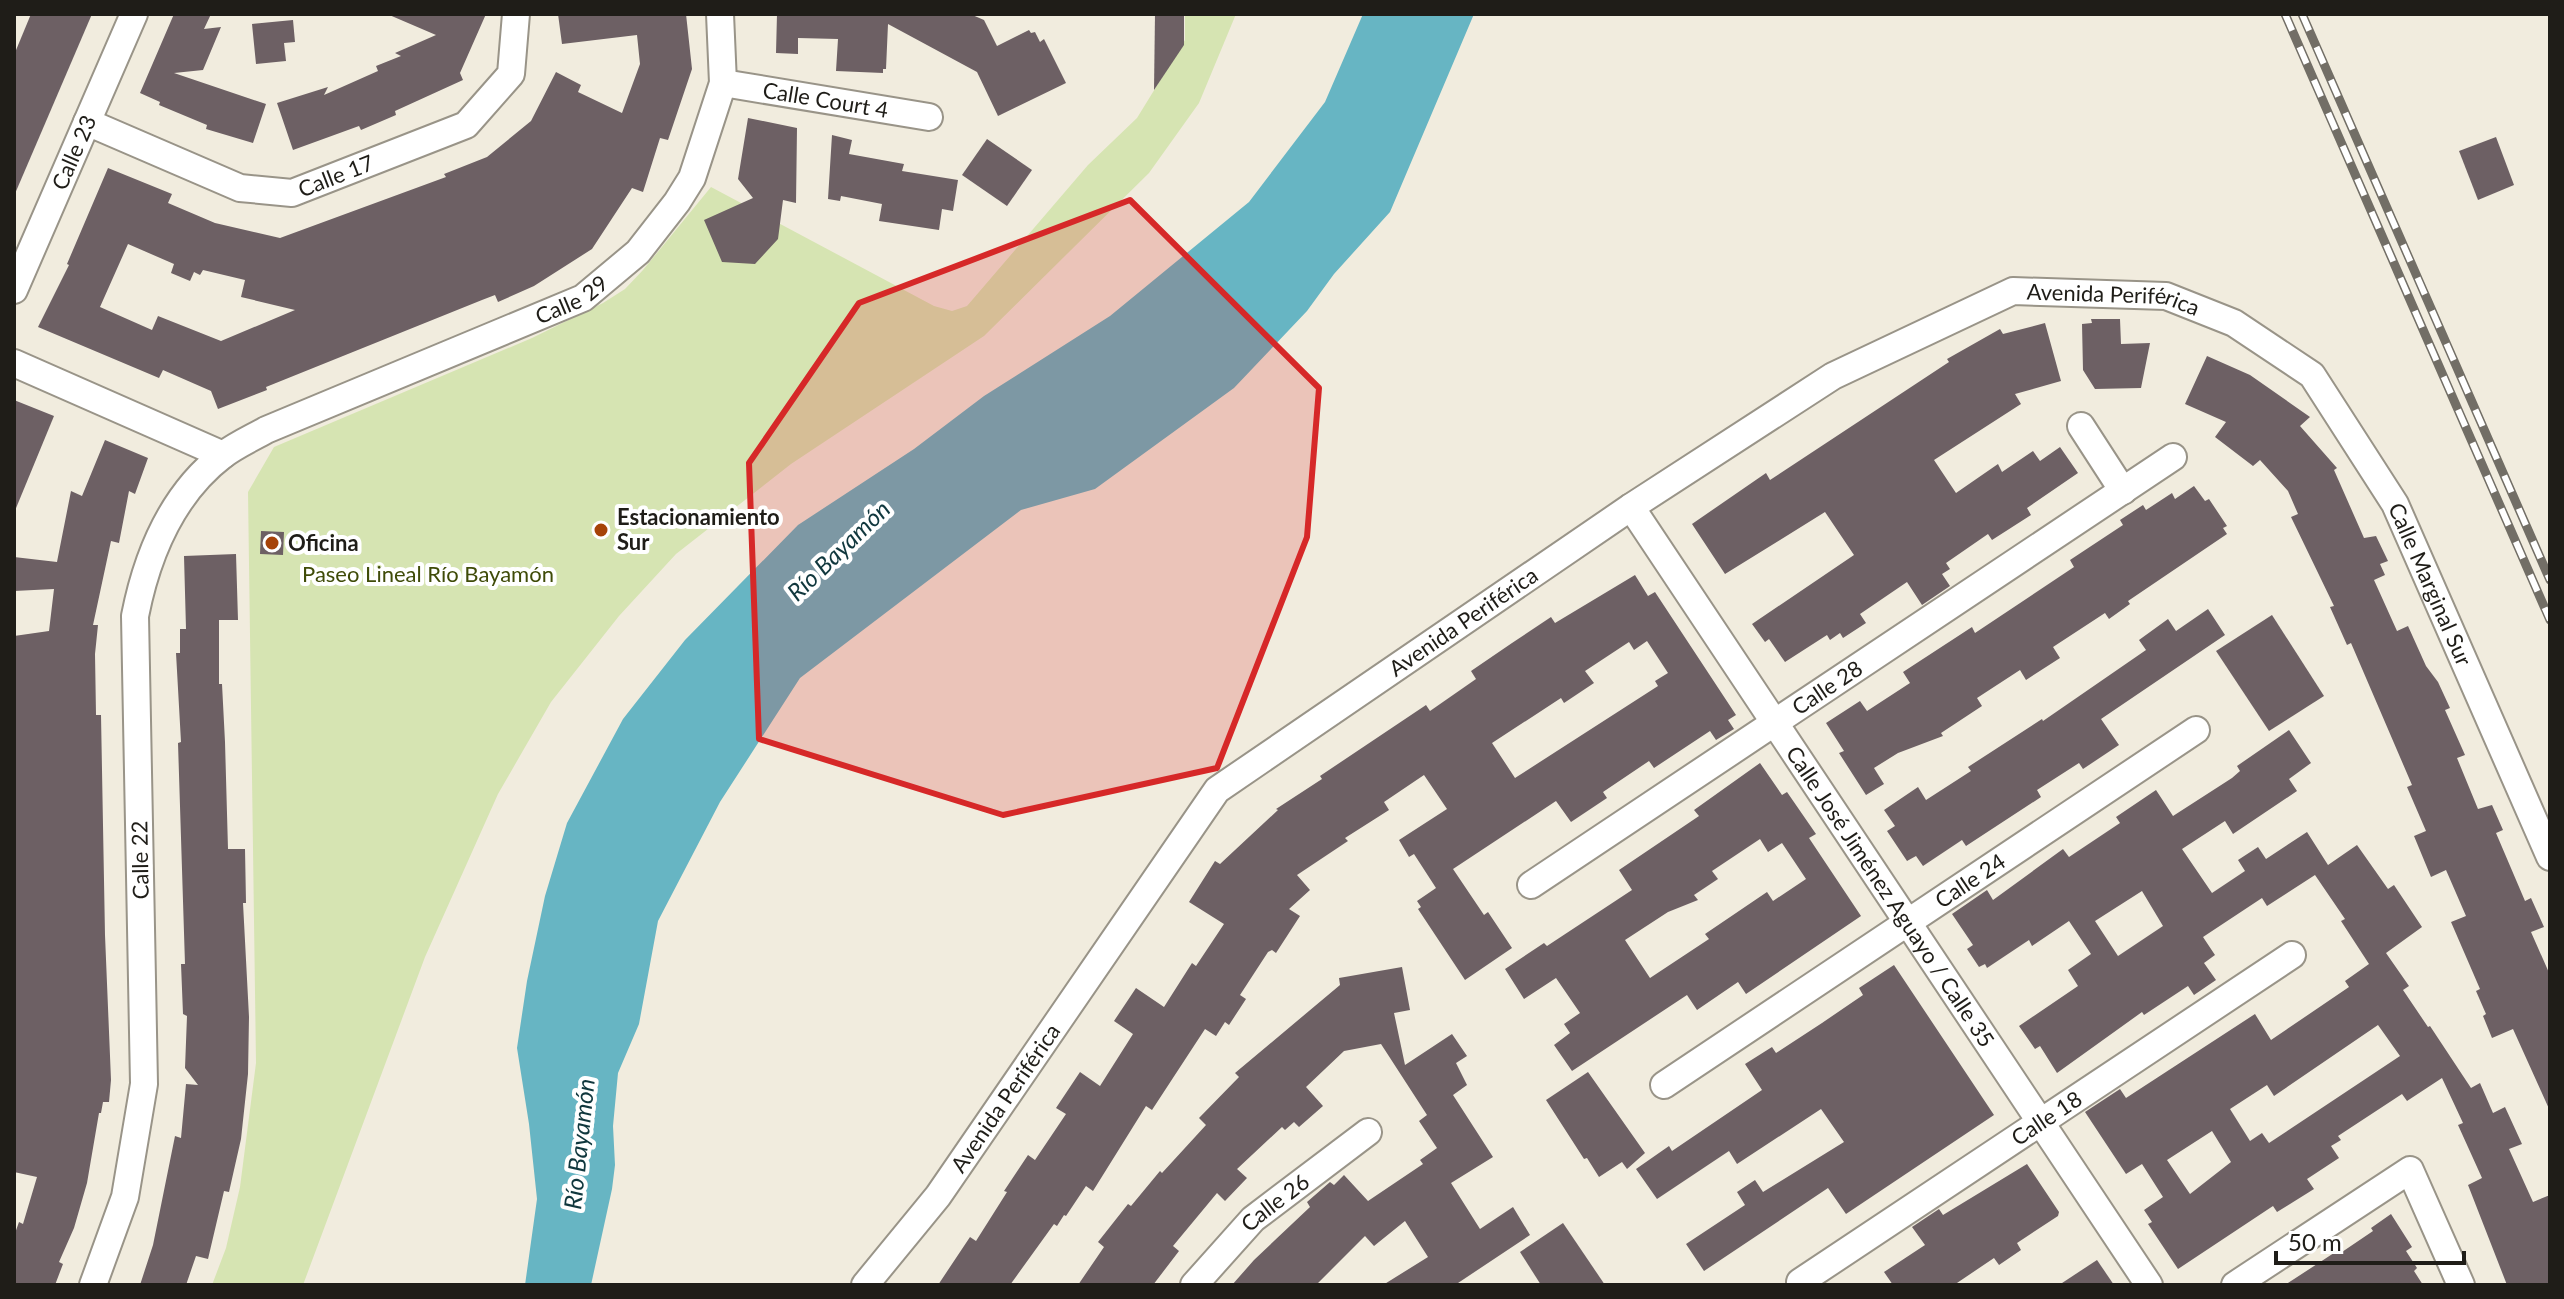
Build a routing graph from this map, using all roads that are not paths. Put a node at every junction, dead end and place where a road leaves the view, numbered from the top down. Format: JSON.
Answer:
{"nodes":[{"id":1,"x":134,"y":14,"type":"edge"},
{"id":2,"x":516,"y":14,"type":"edge"},
{"id":3,"x":720,"y":14,"type":"edge"},
{"id":4,"x":723,"y":83,"type":"junction"},
{"id":5,"x":929,"y":117,"type":"dead end"},
{"id":6,"x":87,"y":122,"type":"junction"},
{"id":7,"x":14,"y":290,"type":"edge"},
{"id":8,"x":2265,"y":344,"type":"joint"},
{"id":9,"x":14,"y":363,"type":"edge"},
{"id":10,"x":318,"y":406,"type":"joint"},
{"id":11,"x":2081,"y":426,"type":"dead end"},
{"id":12,"x":223,"y":455,"type":"junction"},
{"id":13,"x":2173,"y":457,"type":"dead end"},
{"id":14,"x":2123,"y":491,"type":"junction"},
{"id":15,"x":1631,"y":507,"type":"junction"},
{"id":16,"x":1775,"y":723,"type":"junction"},
{"id":17,"x":2196,"y":730,"type":"dead end"},
{"id":18,"x":2550,"y":857,"type":"edge"},
{"id":19,"x":1531,"y":885,"type":"dead end"},
{"id":20,"x":1907,"y":922,"type":"junction"},
{"id":21,"x":2292,"y":955,"type":"dead end"},
{"id":22,"x":1664,"y":1085,"type":"dead end"},
{"id":23,"x":2040,"y":1122,"type":"junction"},
{"id":24,"x":1368,"y":1132,"type":"dead end"},
{"id":25,"x":1800,"y":1282,"type":"dead end"},
{"id":26,"x":93,"y":1285,"type":"edge"},
{"id":27,"x":865,"y":1285,"type":"edge"},
{"id":28,"x":1194,"y":1285,"type":"edge"},
{"id":29,"x":2149,"y":1285,"type":"edge"},
{"id":30,"x":2235,"y":1285,"type":"edge"},
{"id":31,"x":2461,"y":1285,"type":"edge"}],
"edges":[{"from":1,"to":6,"type":"street","name":"Calle 23"},
{"from":2,"to":6,"type":"street","name":"Calle 17"},
{"from":3,"to":4,"type":"street"},
{"from":4,"to":5,"type":"street","name":"Calle Court 4"},
{"from":4,"to":10,"type":"street","name":"Calle 29"},
{"from":6,"to":7,"type":"street","name":"Calle 23"},
{"from":8,"to":15,"type":"street","name":"Avenida Periférica"},
{"from":8,"to":18,"type":"street","name":"Calle Marginal Sur"},
{"from":9,"to":12,"type":"street"},
{"from":10,"to":12,"type":"street","name":"Calle 22"},
{"from":11,"to":14,"type":"street"},
{"from":12,"to":26,"type":"street","name":"Calle 22"},
{"from":13,"to":14,"type":"street","name":"Calle 28"},
{"from":14,"to":16,"type":"street","name":"Calle 28"},
{"from":15,"to":16,"type":"street","name":"Calle José Jiménez Aguayo / Calle 35"},
{"from":15,"to":27,"type":"street","name":"Avenida Periférica"},
{"from":16,"to":19,"type":"street","name":"Calle 28"},
{"from":16,"to":20,"type":"street","name":"Calle José Jiménez Aguayo / Calle 35"},
{"from":17,"to":20,"type":"street","name":"Calle 24"},
{"from":20,"to":22,"type":"street","name":"Calle 24"},
{"from":20,"to":23,"type":"street","name":"Calle José Jiménez Aguayo / Calle 35"},
{"from":21,"to":23,"type":"street","name":"Calle 18"},
{"from":23,"to":25,"type":"street","name":"Calle 18"},
{"from":23,"to":29,"type":"street","name":"Calle José Jiménez Aguayo / Calle 35"},
{"from":24,"to":28,"type":"street","name":"Calle 26"},
{"from":30,"to":31,"type":"street"}]}
